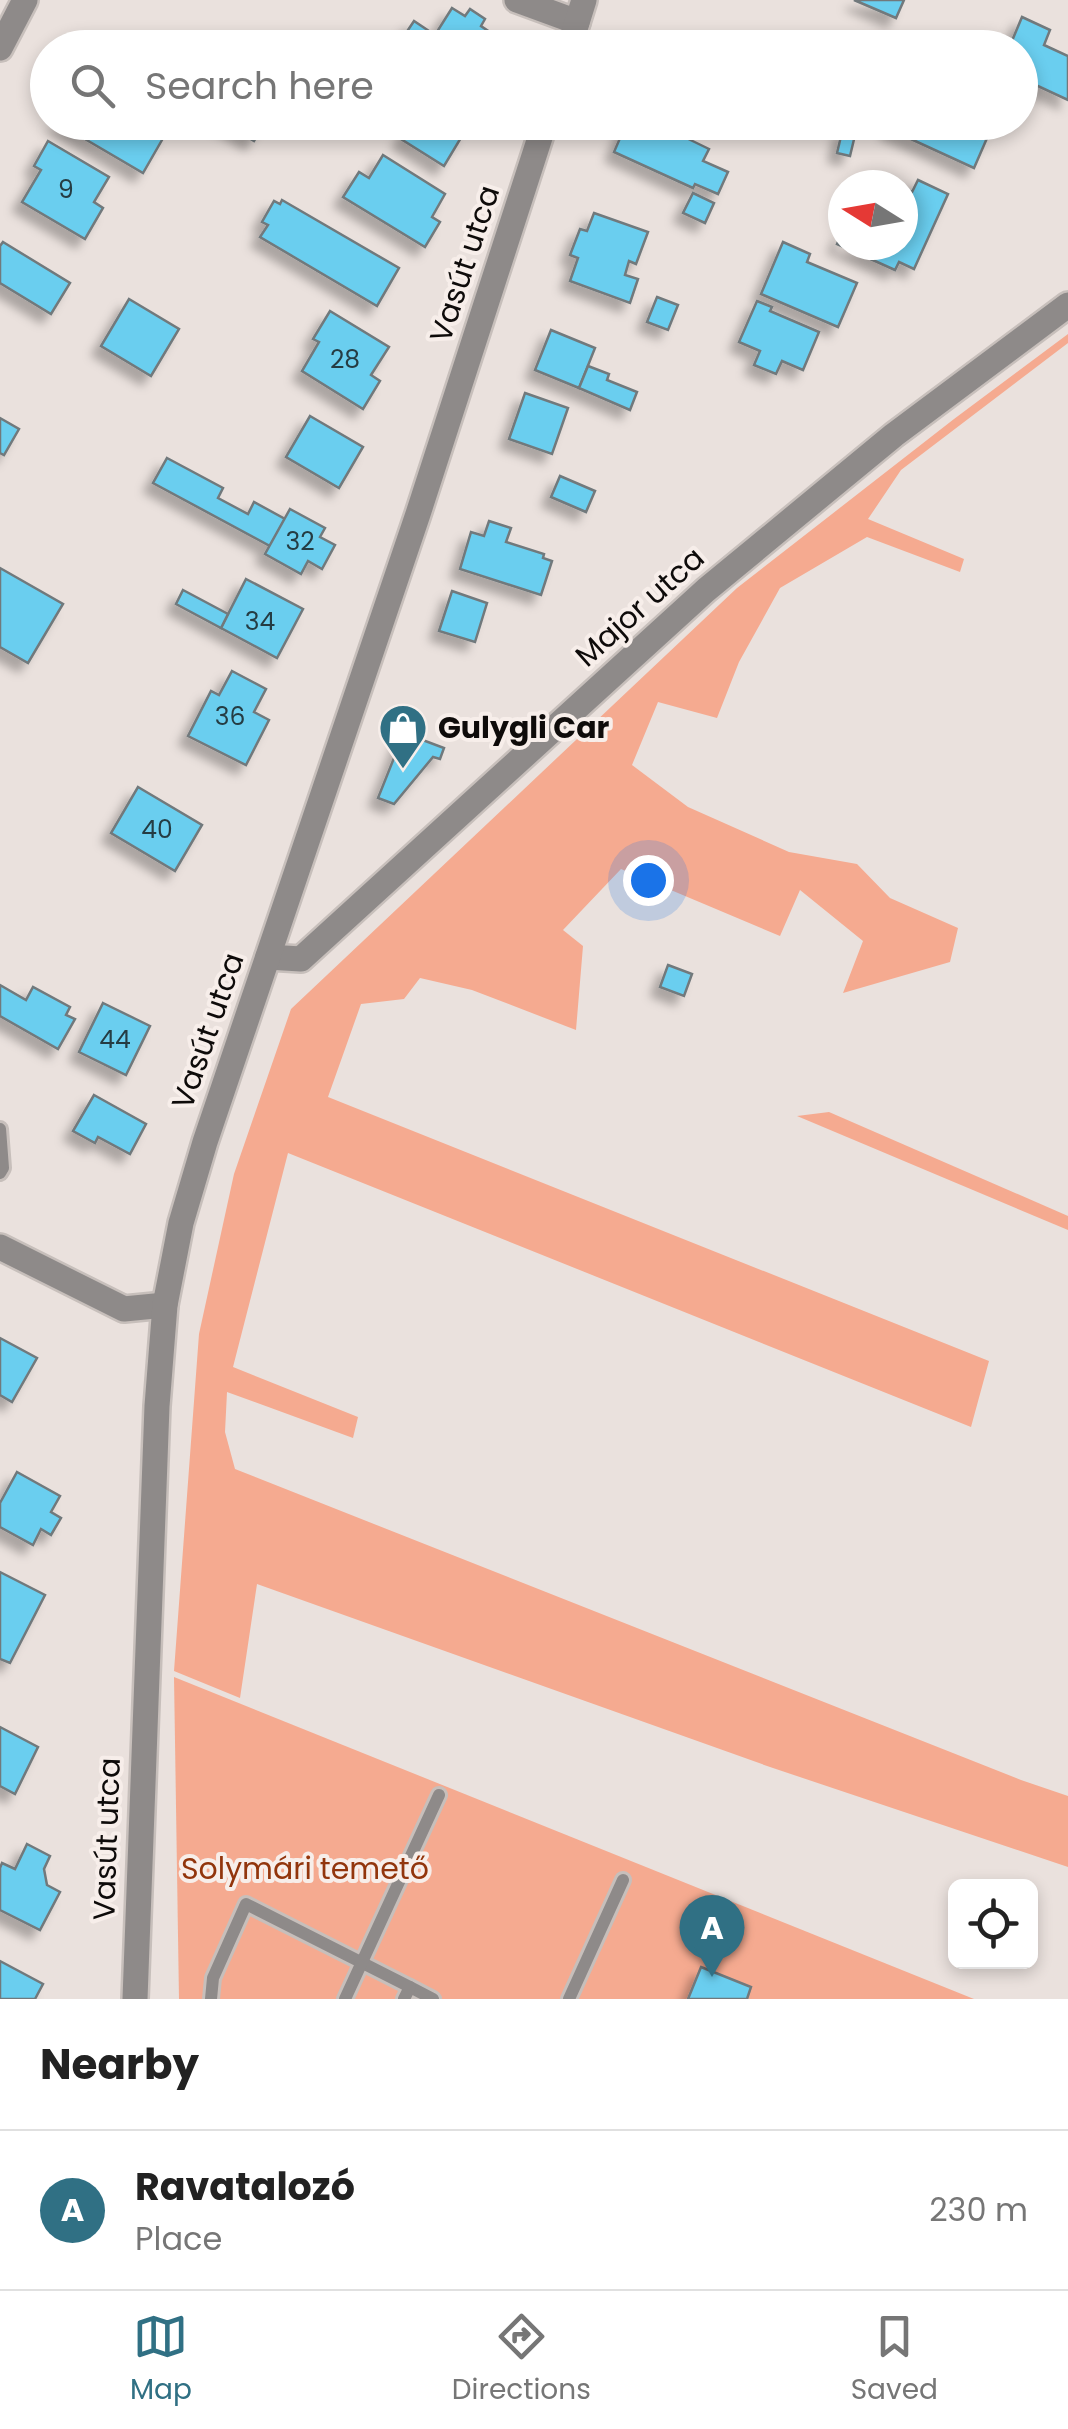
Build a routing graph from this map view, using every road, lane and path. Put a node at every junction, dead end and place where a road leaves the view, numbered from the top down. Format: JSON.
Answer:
{"nodes":[{"id":1,"x":25,"y":0,"type":"edge"},
{"id":2,"x":517,"y":0,"type":"edge"},
{"id":3,"x":580,"y":11,"type":"edge"},
{"id":4,"x":0,"y":48,"type":"edge"},
{"id":5,"x":538,"y":140,"type":"edge"},
{"id":6,"x":1068,"y":305,"type":"edge"},
{"id":7,"x":268,"y":957,"type":"junction"},
{"id":8,"x":0,"y":1129,"type":"edge"},
{"id":9,"x":0,"y":1174,"type":"edge"},
{"id":10,"x":0,"y":1246,"type":"edge"},
{"id":11,"x":165,"y":1305,"type":"junction"},
{"id":12,"x":439,"y":1795,"type":"dead end"},
{"id":13,"x":623,"y":1880,"type":"dead end"},
{"id":14,"x":362,"y":1962,"type":"junction"},
{"id":15,"x":407,"y":1993,"type":"edge"},
{"id":16,"x":135,"y":1999,"type":"edge"},
{"id":17,"x":211,"y":1999,"type":"edge"},
{"id":18,"x":345,"y":1999,"type":"edge"},
{"id":19,"x":433,"y":1999,"type":"edge"},
{"id":20,"x":568,"y":1999,"type":"edge"}],
"edges":[{"from":1,"to":4,"type":"street"},
{"from":2,"to":3,"type":"street"},
{"from":5,"to":7,"type":"street","name":"Vasút utca"},
{"from":6,"to":7,"type":"street","name":"Major utca"},
{"from":7,"to":11,"type":"street","name":"Vasút utca"},
{"from":8,"to":9,"type":"lane"},
{"from":10,"to":11,"type":"street"},
{"from":11,"to":16,"type":"street","name":"Vasút utca"},
{"from":12,"to":14,"type":"lane"},
{"from":13,"to":20,"type":"lane"},
{"from":14,"to":15,"type":"lane"},
{"from":14,"to":17,"type":"lane"},
{"from":14,"to":18,"type":"lane"},
{"from":15,"to":19,"type":"lane"}]}
